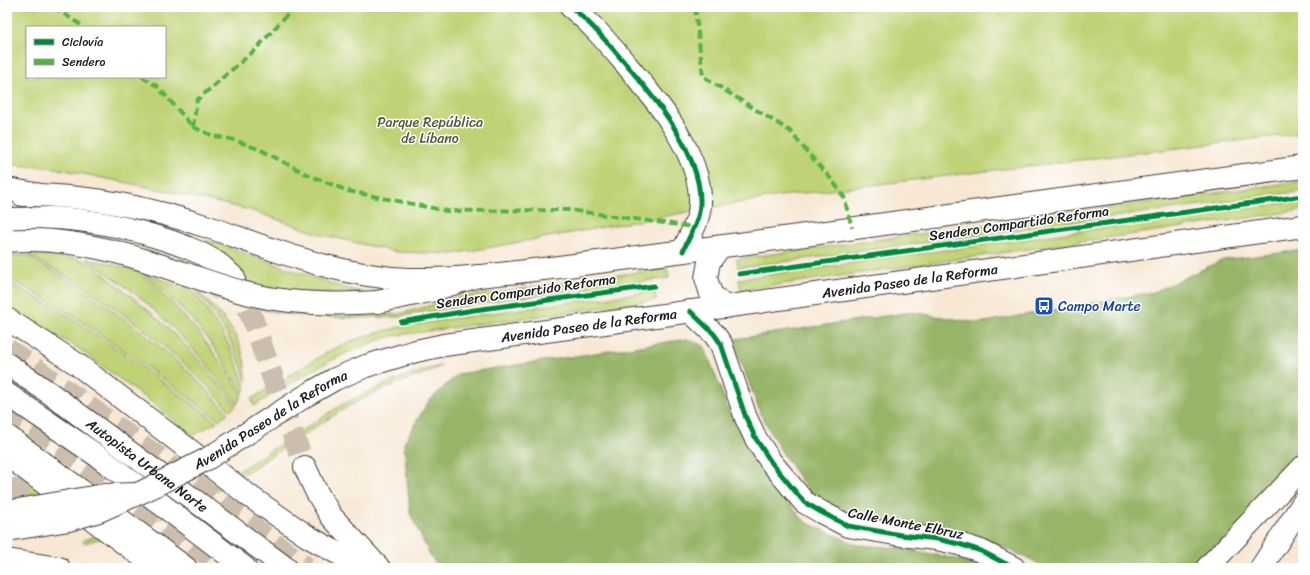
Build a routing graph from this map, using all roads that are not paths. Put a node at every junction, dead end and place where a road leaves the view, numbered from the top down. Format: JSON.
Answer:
{"nodes":[{"id":1,"x":571,"y":7,"type":"edge"},
{"id":2,"x":1303,"y":167,"type":"edge"},
{"id":3,"x":7,"y":189,"type":"edge"},
{"id":4,"x":41,"y":195,"type":"junction"},
{"id":5,"x":7,"y":196,"type":"edge"},
{"id":6,"x":7,"y":219,"type":"edge"},
{"id":7,"x":1303,"y":226,"type":"edge"},
{"id":8,"x":7,"y":241,"type":"edge"},
{"id":9,"x":720,"y":247,"type":"junction"},
{"id":10,"x":683,"y":251,"type":"junction"},
{"id":11,"x":478,"y":276,"type":"junction"},
{"id":12,"x":234,"y":278,"type":"tunnel mouth"},
{"id":13,"x":725,"y":307,"type":"junction"},
{"id":14,"x":690,"y":311,"type":"junction"},
{"id":15,"x":7,"y":319,"type":"edge"},
{"id":16,"x":7,"y":364,"type":"edge"},
{"id":17,"x":7,"y":394,"type":"edge"},
{"id":18,"x":7,"y":436,"type":"edge"},
{"id":19,"x":7,"y":455,"type":"edge"},
{"id":20,"x":305,"y":467,"type":"tunnel mouth"},
{"id":21,"x":1303,"y":467,"type":"edge"},
{"id":22,"x":136,"y":494,"type":"junction"},
{"id":23,"x":1303,"y":503,"type":"edge"},
{"id":24,"x":7,"y":512,"type":"edge"},
{"id":25,"x":7,"y":530,"type":"edge"},
{"id":26,"x":7,"y":560,"type":"edge"},
{"id":27,"x":59,"y":568,"type":"edge"},
{"id":28,"x":157,"y":568,"type":"edge"},
{"id":29,"x":186,"y":568,"type":"edge"},
{"id":30,"x":244,"y":568,"type":"edge"},
{"id":31,"x":286,"y":568,"type":"edge"},
{"id":32,"x":364,"y":568,"type":"edge"},
{"id":33,"x":379,"y":568,"type":"edge"},
{"id":34,"x":1014,"y":568,"type":"edge"},
{"id":35,"x":1207,"y":568,"type":"edge"},
{"id":36,"x":1261,"y":568,"type":"edge"}],
"edges":[{"from":1,"to":10,"type":"main road"},
{"from":2,"to":9,"type":"main road"},
{"from":3,"to":4,"type":"main road"},
{"from":4,"to":5,"type":"main road"},
{"from":4,"to":11,"type":"main road"},
{"from":6,"to":12,"type":"main road"},
{"from":7,"to":13,"type":"main road","name":"Avenida Paseo de la Reforma"},
{"from":8,"to":11,"type":"main road","bridge":true},
{"from":9,"to":10,"type":"main road"},
{"from":9,"to":13,"type":"main road"},
{"from":10,"to":11,"type":"main road"},
{"from":13,"to":14,"type":"main road","name":"Avenida Paseo de la Reforma"},
{"from":14,"to":22,"type":"main road","name":"Avenida Paseo de la Reforma","bridge":true},
{"from":14,"to":34,"type":"main road","name":"Calle Monte Elbruz"},
{"from":15,"to":32,"type":"main road"},
{"from":16,"to":31,"type":"main road","name":"Autopista Urbana Norte"},
{"from":17,"to":30,"type":"main road","name":"Autopista Urbana Norte"},
{"from":18,"to":29,"type":"main road"},
{"from":19,"to":28,"type":"main road"},
{"from":20,"to":33,"type":"main road"},
{"from":21,"to":35,"type":"main road"},
{"from":22,"to":24,"type":"main road","bridge":true},
{"from":22,"to":25,"type":"main road","name":"Avenida Paseo de la Reforma","bridge":true},
{"from":23,"to":36,"type":"main road"},
{"from":26,"to":27,"type":"main road"}]}
